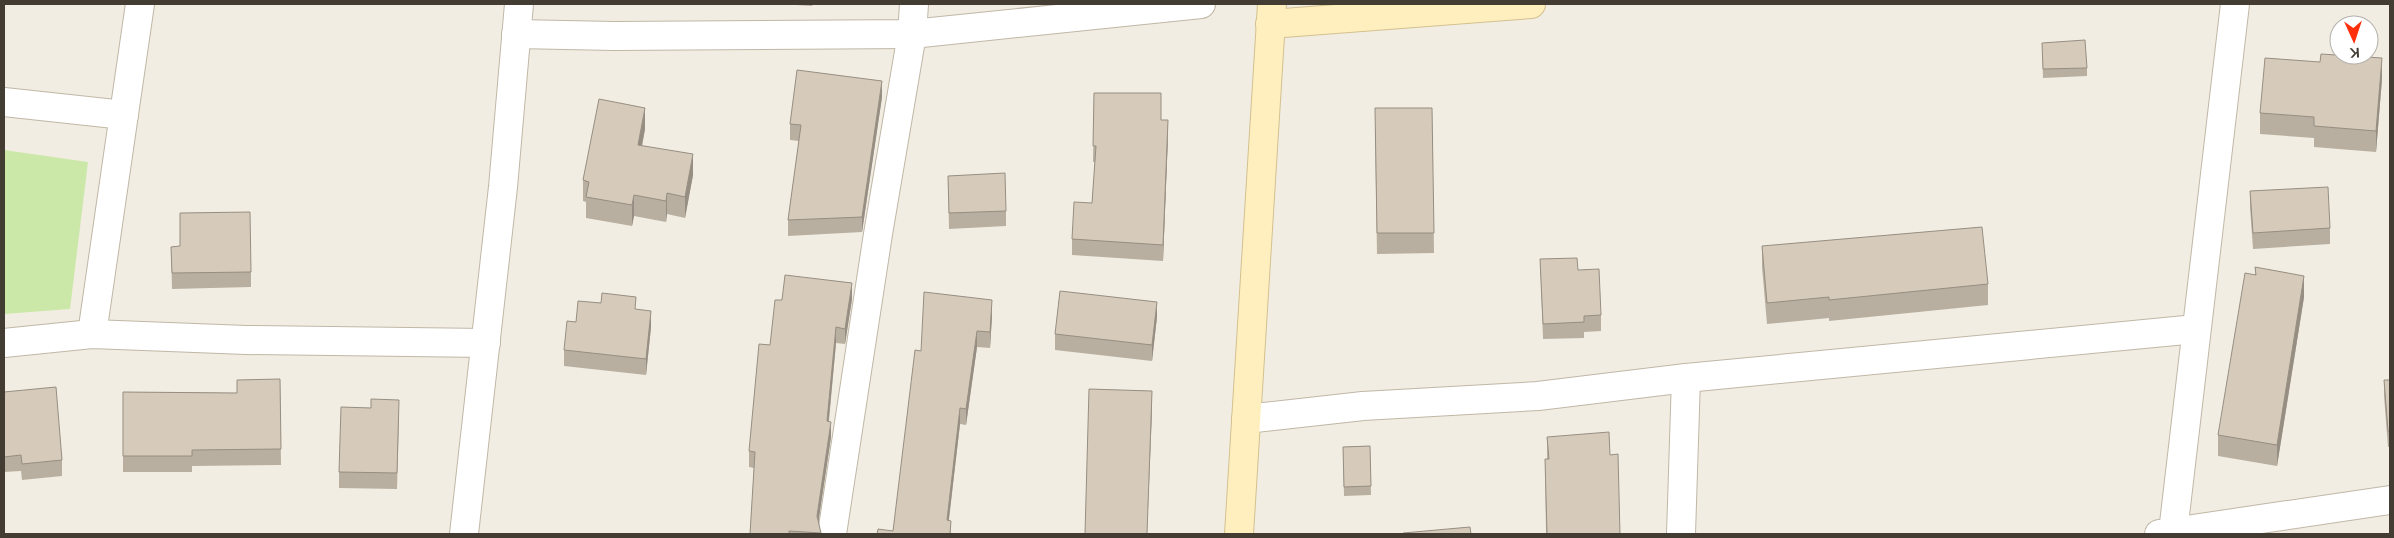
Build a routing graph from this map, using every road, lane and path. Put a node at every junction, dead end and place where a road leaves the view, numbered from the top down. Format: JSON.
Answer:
{"nodes":[{"id":1,"x":140,"y":4,"type":"edge"},
{"id":2,"x":519,"y":4,"type":"edge"},
{"id":3,"x":914,"y":4,"type":"edge"},
{"id":4,"x":1201,"y":4,"type":"edge"},
{"id":5,"x":1531,"y":4,"type":"edge"},
{"id":6,"x":2235,"y":4,"type":"edge"},
{"id":7,"x":1271,"y":14,"type":"edge"},
{"id":8,"x":516,"y":34,"type":"junction"},
{"id":9,"x":912,"y":34,"type":"junction"},
{"id":10,"x":4,"y":102,"type":"edge"},
{"id":11,"x":124,"y":116,"type":"junction"},
{"id":12,"x":2196,"y":329,"type":"junction"},
{"id":13,"x":92,"y":334,"type":"junction"},
{"id":14,"x":4,"y":343,"type":"edge"},
{"id":15,"x":486,"y":343,"type":"junction"},
{"id":16,"x":1686,"y":378,"type":"junction"},
{"id":17,"x":1246,"y":419,"type":"junction"},
{"id":18,"x":2390,"y":500,"type":"edge"},
{"id":19,"x":2166,"y":533,"type":"edge"},
{"id":20,"x":464,"y":534,"type":"edge"},
{"id":21,"x":832,"y":534,"type":"edge"},
{"id":22,"x":1239,"y":534,"type":"edge"},
{"id":23,"x":1681,"y":534,"type":"edge"}],
"edges":[{"from":1,"to":11,"type":"street"},
{"from":2,"to":8,"type":"street"},
{"from":3,"to":9,"type":"street"},
{"from":4,"to":9,"type":"street"},
{"from":5,"to":7,"type":"street"},
{"from":6,"to":12,"type":"street"},
{"from":7,"to":17,"type":"street"},
{"from":8,"to":9,"type":"street"},
{"from":8,"to":15,"type":"street"},
{"from":9,"to":21,"type":"street"},
{"from":10,"to":11,"type":"street"},
{"from":11,"to":13,"type":"street"},
{"from":12,"to":16,"type":"street"},
{"from":12,"to":19,"type":"street"},
{"from":13,"to":14,"type":"street"},
{"from":13,"to":15,"type":"street"},
{"from":15,"to":20,"type":"street"},
{"from":16,"to":17,"type":"street"},
{"from":16,"to":23,"type":"street"},
{"from":17,"to":22,"type":"street"},
{"from":18,"to":19,"type":"street"}]}
